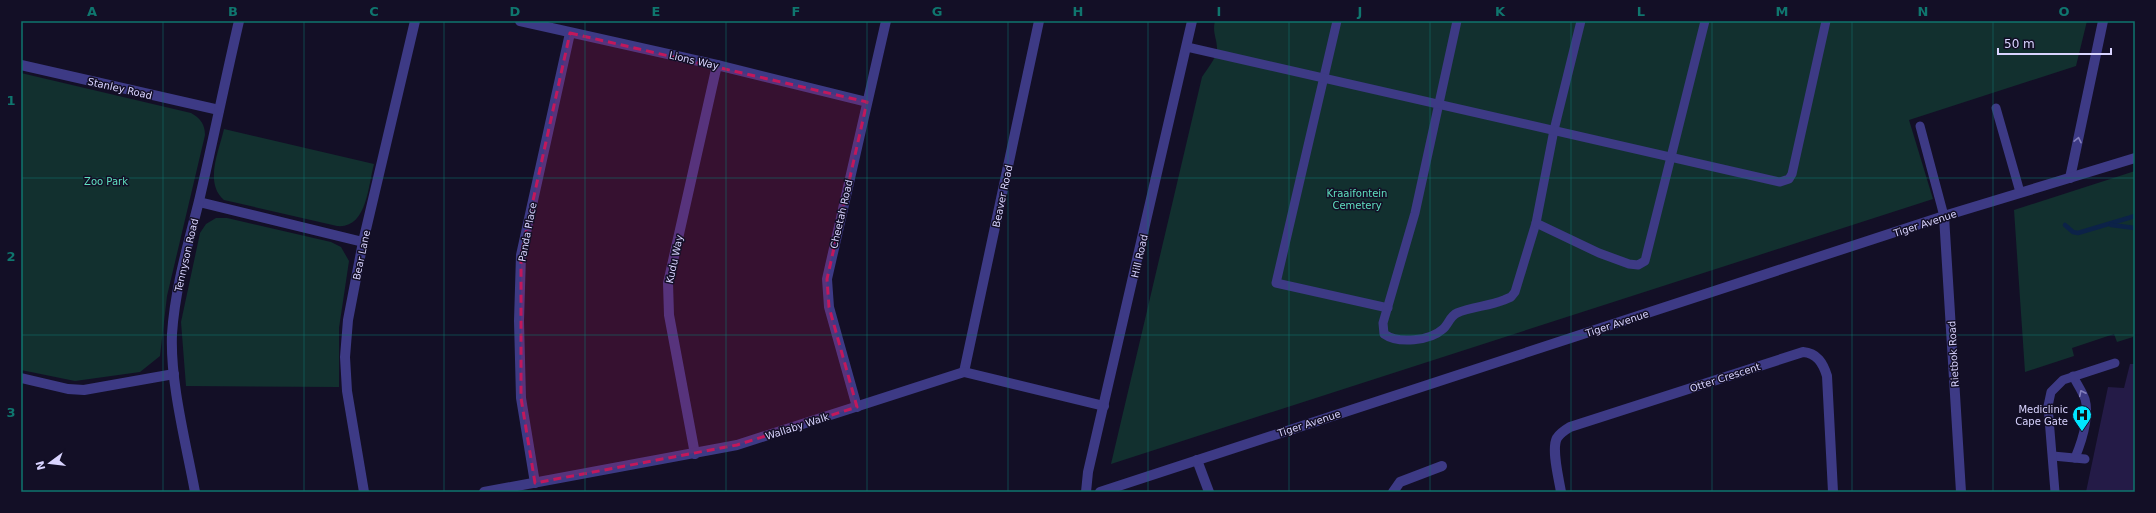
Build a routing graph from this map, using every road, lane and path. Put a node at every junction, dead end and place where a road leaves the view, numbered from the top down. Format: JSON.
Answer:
{"nodes":[{"id":1,"x":239,"y":21,"type":"edge"},
{"id":2,"x":415,"y":21,"type":"edge"},
{"id":3,"x":520,"y":21,"type":"edge"},
{"id":4,"x":886,"y":21,"type":"edge"},
{"id":5,"x":1040,"y":21,"type":"edge"},
{"id":6,"x":1337,"y":21,"type":"edge"},
{"id":7,"x":1457,"y":21,"type":"edge"},
{"id":8,"x":1580,"y":21,"type":"edge"},
{"id":9,"x":1705,"y":21,"type":"edge"},
{"id":10,"x":1826,"y":21,"type":"edge"},
{"id":11,"x":2103,"y":21,"type":"edge"},
{"id":12,"x":1189,"y":22,"type":"edge"},
{"id":13,"x":570,"y":33,"type":"junction"},
{"id":14,"x":1187,"y":47,"type":"junction"},
{"id":15,"x":21,"y":65,"type":"edge"},
{"id":16,"x":717,"y":65,"type":"junction"},
{"id":17,"x":1322,"y":77,"type":"junction"},
{"id":18,"x":866,"y":102,"type":"junction"},
{"id":19,"x":1438,"y":104,"type":"junction"},
{"id":20,"x":1996,"y":108,"type":"dead end"},
{"id":21,"x":219,"y":110,"type":"junction"},
{"id":22,"x":1920,"y":126,"type":"dead end"},
{"id":23,"x":1554,"y":130,"type":"junction"},
{"id":24,"x":1671,"y":157,"type":"junction"},
{"id":25,"x":2135,"y":158,"type":"edge"},
{"id":26,"x":2070,"y":178,"type":"junction"},
{"id":27,"x":2020,"y":192,"type":"junction"},
{"id":28,"x":199,"y":202,"type":"junction"},
{"id":29,"x":1944,"y":216,"type":"junction"},
{"id":30,"x":1536,"y":223,"type":"junction"},
{"id":31,"x":363,"y":242,"type":"junction"},
{"id":32,"x":1388,"y":308,"type":"junction"},
{"id":33,"x":2115,"y":363,"type":"dead end"},
{"id":34,"x":964,"y":372,"type":"junction"},
{"id":35,"x":174,"y":374,"type":"junction"},
{"id":36,"x":2073,"y":376,"type":"junction"},
{"id":37,"x":21,"y":378,"type":"edge"},
{"id":38,"x":1104,"y":406,"type":"junction"},
{"id":39,"x":858,"y":407,"type":"junction"},
{"id":40,"x":695,"y":454,"type":"junction"},
{"id":41,"x":2053,"y":456,"type":"junction"},
{"id":42,"x":2076,"y":458,"type":"junction"},
{"id":43,"x":2085,"y":459,"type":"dead end"},
{"id":44,"x":1197,"y":460,"type":"junction"},
{"id":45,"x":1442,"y":466,"type":"dead end"},
{"id":46,"x":535,"y":482,"type":"junction"},
{"id":47,"x":195,"y":492,"type":"edge"},
{"id":48,"x":364,"y":492,"type":"edge"},
{"id":49,"x":484,"y":492,"type":"edge"},
{"id":50,"x":1086,"y":492,"type":"edge"},
{"id":51,"x":1100,"y":492,"type":"edge"},
{"id":52,"x":1209,"y":492,"type":"edge"},
{"id":53,"x":1392,"y":492,"type":"edge"},
{"id":54,"x":1561,"y":492,"type":"edge"},
{"id":55,"x":1833,"y":492,"type":"edge"},
{"id":56,"x":1961,"y":492,"type":"edge"},
{"id":57,"x":2055,"y":492,"type":"edge"}],
"edges":[{"from":1,"to":21,"type":"street","name":"Tennyson Road"},
{"from":2,"to":31,"type":"street","name":"Bear Lane"},
{"from":3,"to":13,"type":"street","name":"Lions Way"},
{"from":4,"to":18,"type":"street","name":"Cheetah Road"},
{"from":5,"to":34,"type":"street","name":"Beaver Road"},
{"from":6,"to":17,"type":"lane"},
{"from":7,"to":19,"type":"lane"},
{"from":8,"to":23,"type":"lane"},
{"from":9,"to":24,"type":"lane"},
{"from":10,"to":24,"type":"lane"},
{"from":26,"to":11,"type":"street","one_way":true},
{"from":12,"to":14,"type":"street","name":"Hill Road"},
{"from":13,"to":16,"type":"street","name":"Lions Way"},
{"from":13,"to":46,"type":"street","name":"Panda Place"},
{"from":14,"to":17,"type":"lane"},
{"from":14,"to":38,"type":"street","name":"Hill Road"},
{"from":15,"to":21,"type":"street","name":"Stanley Road"},
{"from":16,"to":18,"type":"street","name":"Lions Way"},
{"from":16,"to":40,"type":"street","name":"Kudu Way"},
{"from":17,"to":19,"type":"lane"},
{"from":17,"to":32,"type":"lane"},
{"from":18,"to":39,"type":"street","name":"Cheetah Road"},
{"from":19,"to":23,"type":"lane"},
{"from":19,"to":32,"type":"lane"},
{"from":20,"to":27,"type":"lane"},
{"from":21,"to":28,"type":"street","name":"Tennyson Road"},
{"from":22,"to":29,"type":"lane"},
{"from":23,"to":24,"type":"lane"},
{"from":23,"to":30,"type":"lane"},
{"from":24,"to":30,"type":"lane"},
{"from":25,"to":26,"type":"street","name":"Tiger Avenue"},
{"from":26,"to":27,"type":"street","name":"Tiger Avenue"},
{"from":27,"to":29,"type":"street","name":"Tiger Avenue"},
{"from":28,"to":31,"type":"street"},
{"from":28,"to":35,"type":"street","name":"Tennyson Road"},
{"from":29,"to":44,"type":"street","name":"Tiger Avenue"},
{"from":29,"to":56,"type":"street","name":"Rietbok Road"},
{"from":30,"to":32,"type":"lane"},
{"from":31,"to":48,"type":"street","name":"Bear Lane"},
{"from":33,"to":36,"type":"lane"},
{"from":34,"to":38,"type":"street"},
{"from":34,"to":39,"type":"street","name":"Wallaby Walk"},
{"from":35,"to":37,"type":"street"},
{"from":35,"to":47,"type":"street","name":"Tennyson Road"},
{"from":36,"to":41,"type":"lane"},
{"from":42,"to":36,"type":"lane","one_way":true},
{"from":38,"to":50,"type":"street","name":"Hill Road"},
{"from":39,"to":40,"type":"street","name":"Wallaby Walk"},
{"from":40,"to":46,"type":"street","name":"Wallaby Walk"},
{"from":41,"to":42,"type":"lane"},
{"from":41,"to":57,"type":"lane"},
{"from":42,"to":43,"type":"lane"},
{"from":44,"to":51,"type":"street","name":"Tiger Avenue"},
{"from":44,"to":52,"type":"street"},
{"from":45,"to":53,"type":"street"},
{"from":46,"to":49,"type":"street","name":"Wallaby Walk"},
{"from":54,"to":55,"type":"street","name":"Otter Crescent"}]}
